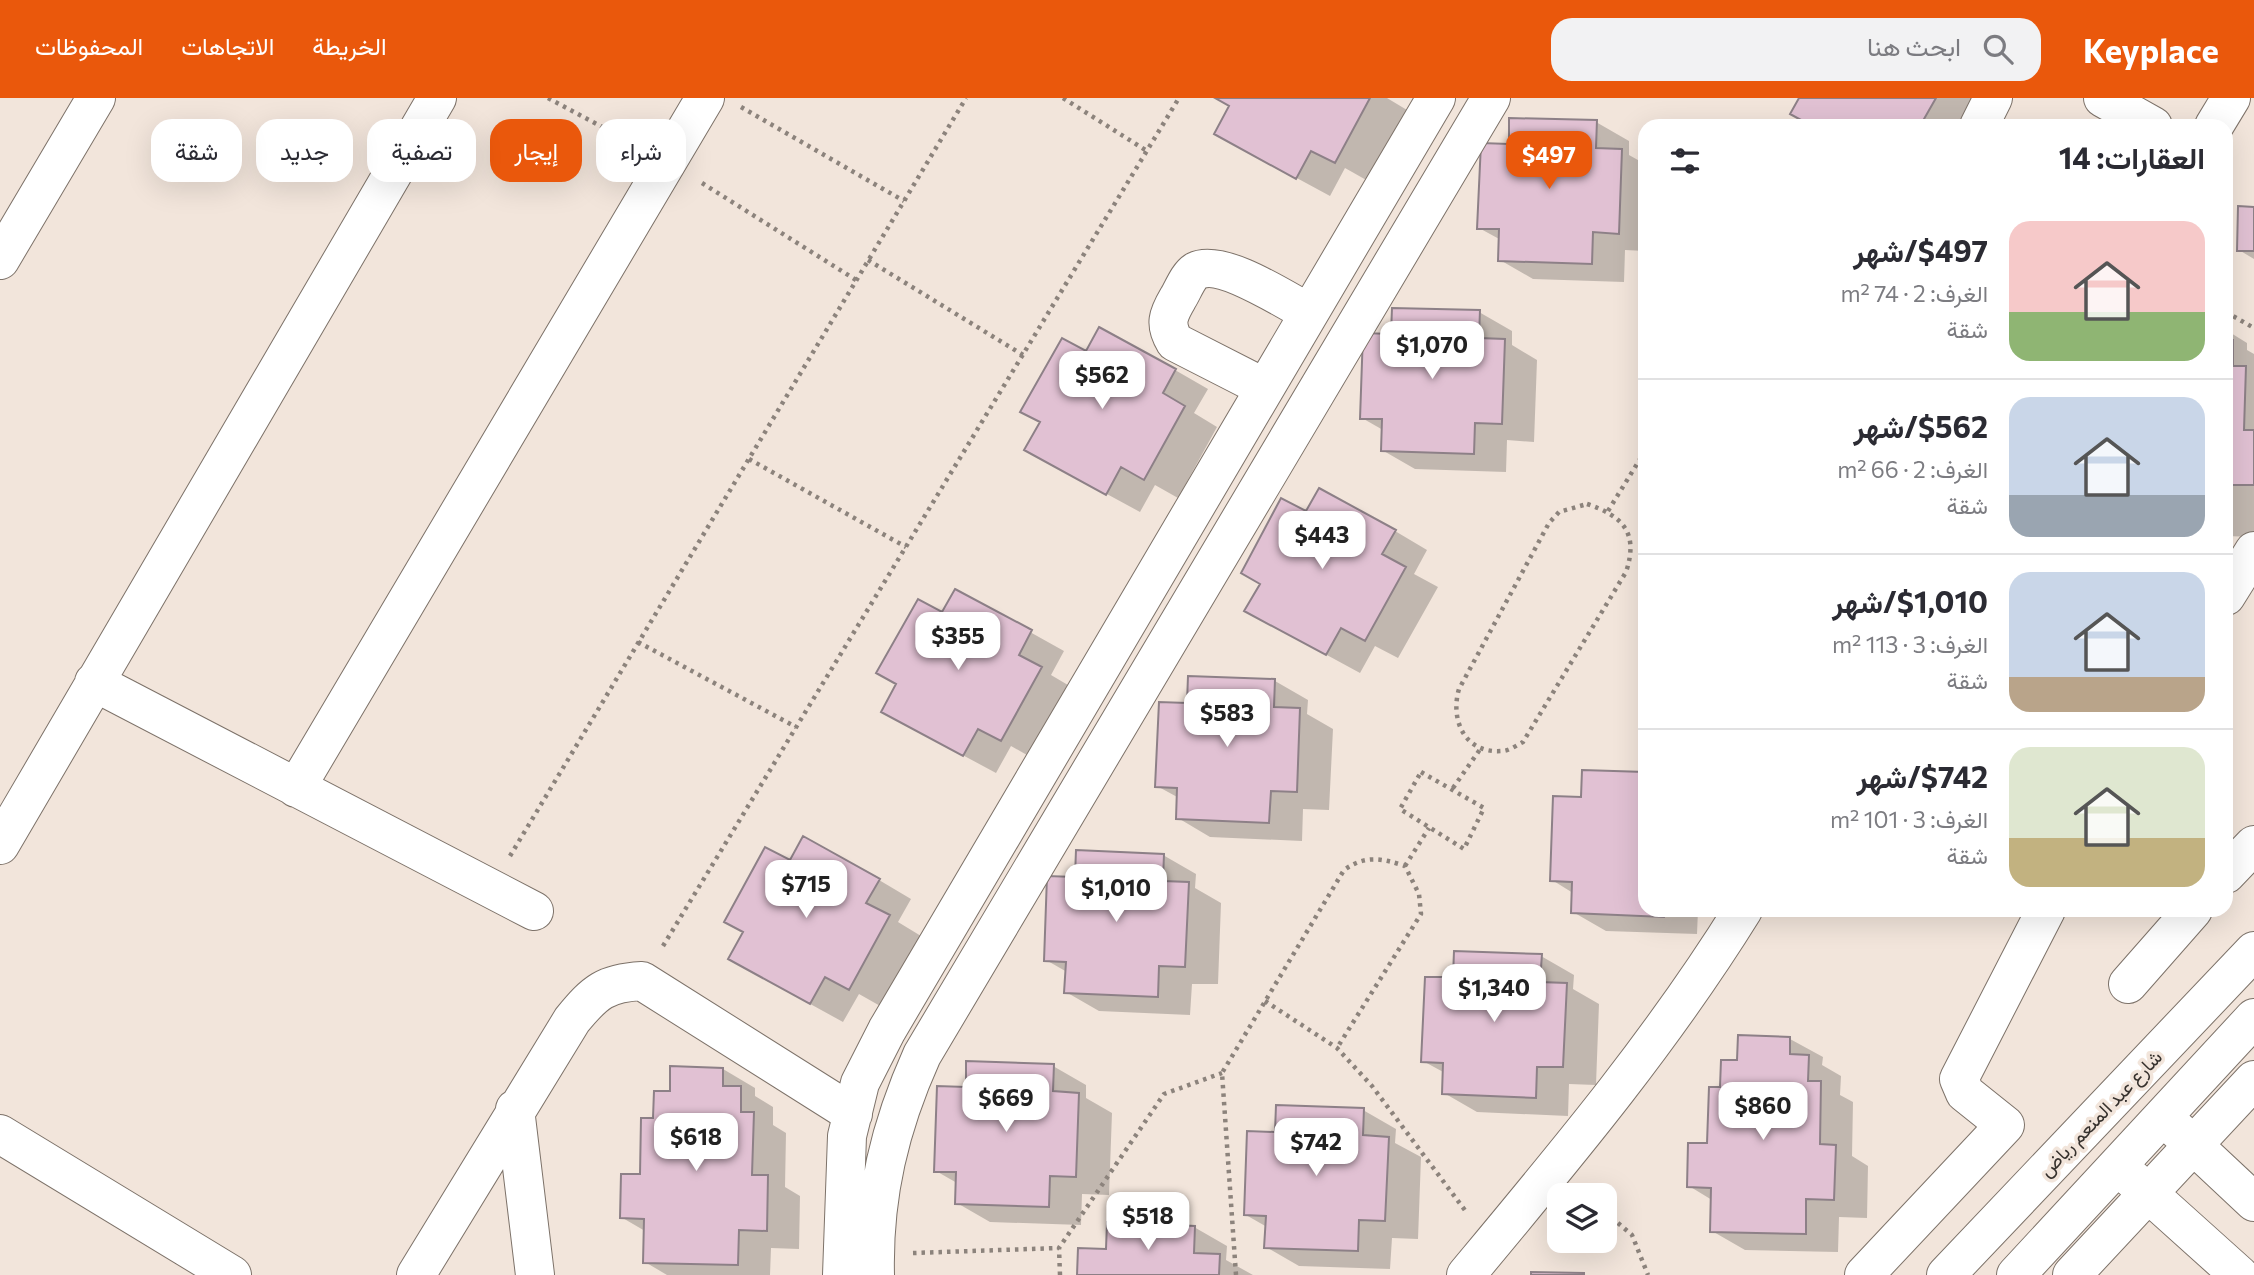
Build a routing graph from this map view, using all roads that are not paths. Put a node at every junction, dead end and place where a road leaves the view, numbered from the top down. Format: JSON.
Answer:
{"nodes":[{"id":1,"x":96,"y":98,"type":"edge"},
{"id":2,"x":437,"y":98,"type":"edge"},
{"id":3,"x":1436,"y":98,"type":"edge"},
{"id":4,"x":1491,"y":98,"type":"edge"},
{"id":5,"x":1993,"y":98,"type":"edge"},
{"id":6,"x":2103,"y":98,"type":"edge"},
{"id":7,"x":2231,"y":98,"type":"edge"},
{"id":8,"x":721,"y":101,"type":"edge"},
{"id":9,"x":1982,"y":119,"type":"edge"},
{"id":10,"x":2140,"y":119,"type":"edge"},
{"id":11,"x":2218,"y":119,"type":"edge"},
{"id":12,"x":0,"y":260,"type":"edge"},
{"id":13,"x":1338,"y":265,"type":"junction"},
{"id":14,"x":1377,"y":289,"type":"junction"},
{"id":15,"x":1309,"y":313,"type":"junction"},
{"id":16,"x":1265,"y":388,"type":"junction"},
{"id":17,"x":2254,"y":551,"type":"edge"},
{"id":18,"x":2233,"y":585,"type":"edge"},
{"id":19,"x":94,"y":682,"type":"junction"},
{"id":20,"x":296,"y":788,"type":"junction"},
{"id":21,"x":0,"y":845,"type":"edge"},
{"id":22,"x":2254,"y":845,"type":"edge"},
{"id":23,"x":2233,"y":867,"type":"edge"},
{"id":24,"x":534,"y":911,"type":"dead end"},
{"id":25,"x":1739,"y":917,"type":"edge"},
{"id":26,"x":2042,"y":917,"type":"edge"},
{"id":27,"x":2187,"y":917,"type":"edge"},
{"id":28,"x":2254,"y":951,"type":"edge"},
{"id":29,"x":2128,"y":984,"type":"dead end"},
{"id":30,"x":2254,"y":1018,"type":"edge"},
{"id":31,"x":2254,"y":1080,"type":"edge"},
{"id":32,"x":2127,"y":1083,"type":"junction"},
{"id":33,"x":515,"y":1109,"type":"junction"},
{"id":34,"x":853,"y":1114,"type":"junction"},
{"id":35,"x":2163,"y":1116,"type":"junction"},
{"id":36,"x":2082,"y":1133,"type":"junction"},
{"id":37,"x":0,"y":1134,"type":"edge"},
{"id":38,"x":2194,"y":1145,"type":"junction"},
{"id":39,"x":2118,"y":1166,"type":"junction"},
{"id":40,"x":2148,"y":1193,"type":"junction"},
{"id":41,"x":2254,"y":1202,"type":"edge"},
{"id":42,"x":875,"y":1265,"type":"edge"},
{"id":43,"x":232,"y":1275,"type":"edge"},
{"id":44,"x":416,"y":1275,"type":"edge"},
{"id":45,"x":535,"y":1275,"type":"edge"},
{"id":46,"x":842,"y":1275,"type":"edge"},
{"id":47,"x":1466,"y":1275,"type":"edge"},
{"id":48,"x":1864,"y":1275,"type":"edge"},
{"id":49,"x":1946,"y":1275,"type":"edge"},
{"id":50,"x":2016,"y":1275,"type":"edge"},
{"id":51,"x":2071,"y":1275,"type":"edge"},
{"id":52,"x":2239,"y":1275,"type":"edge"}],
"edges":[{"from":1,"to":12,"type":"street"},
{"from":2,"to":19,"type":"street"},
{"from":3,"to":13,"type":"street"},
{"from":4,"to":14,"type":"street"},
{"from":5,"to":9,"type":"street"},
{"from":6,"to":10,"type":"street"},
{"from":7,"to":11,"type":"street"},
{"from":8,"to":20,"type":"street"},
{"from":13,"to":14,"type":"street"},
{"from":13,"to":15,"type":"street"},
{"from":14,"to":42,"type":"street"},
{"from":15,"to":16,"type":"street"},
{"from":15,"to":16,"type":"street"},
{"from":16,"to":34,"type":"street"},
{"from":17,"to":18,"type":"street"},
{"from":19,"to":20,"type":"street"},
{"from":19,"to":21,"type":"street"},
{"from":20,"to":24,"type":"street"},
{"from":22,"to":23,"type":"street"},
{"from":25,"to":47,"type":"street"},
{"from":26,"to":48,"type":"street"},
{"from":27,"to":29,"type":"street"},
{"from":28,"to":32,"type":"street","name":"شارع عبد المنعم رياض"},
{"from":30,"to":35,"type":"street"},
{"from":31,"to":38,"type":"street"},
{"from":32,"to":35,"type":"street"},
{"from":32,"to":36,"type":"street","name":"شارع عبد المنعم رياض"},
{"from":33,"to":34,"type":"street"},
{"from":33,"to":44,"type":"street"},
{"from":33,"to":45,"type":"street"},
{"from":34,"to":46,"type":"street"},
{"from":35,"to":38,"type":"street"},
{"from":35,"to":39,"type":"street"},
{"from":36,"to":39,"type":"street"},
{"from":36,"to":49,"type":"street","name":"شارع عبد المنعم رياض"},
{"from":37,"to":43,"type":"street"},
{"from":38,"to":40,"type":"street"},
{"from":38,"to":41,"type":"street"},
{"from":39,"to":40,"type":"street"},
{"from":39,"to":50,"type":"street"},
{"from":40,"to":51,"type":"street"},
{"from":40,"to":52,"type":"street"}]}
